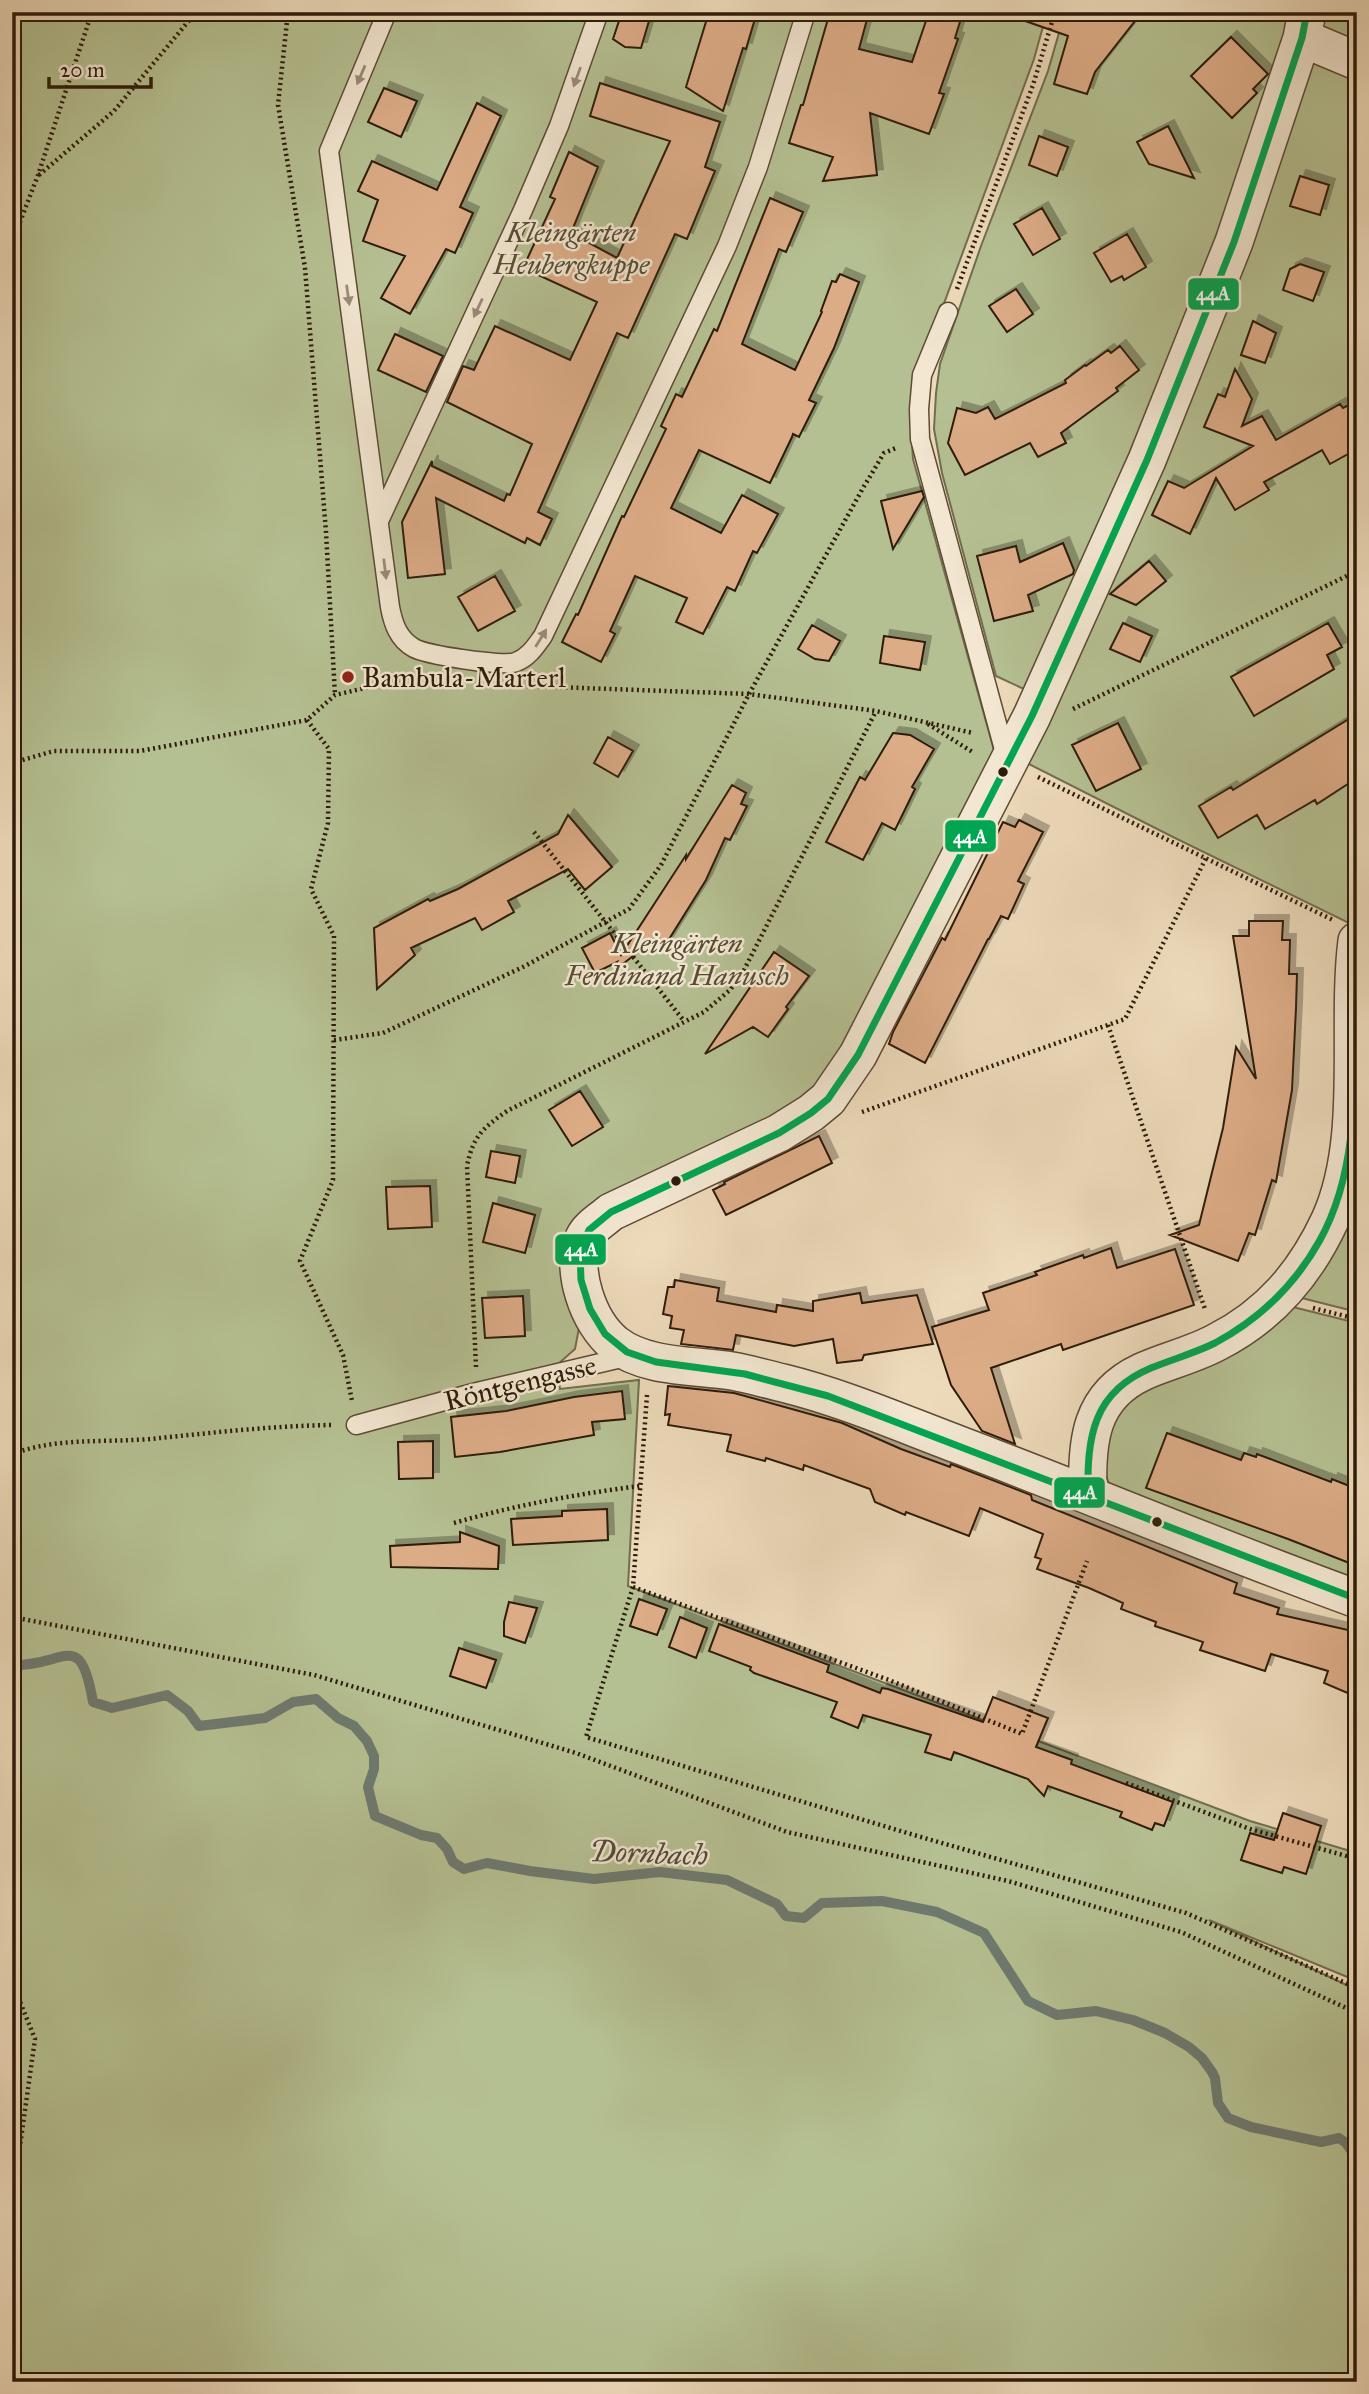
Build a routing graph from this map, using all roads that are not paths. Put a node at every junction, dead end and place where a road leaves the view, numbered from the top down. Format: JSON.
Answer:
{"nodes":[{"id":1,"x":387,"y":12,"type":"edge"},
{"id":2,"x":599,"y":12,"type":"edge"},
{"id":3,"x":806,"y":12,"type":"edge"},
{"id":4,"x":1304,"y":25,"type":"edge"},
{"id":5,"x":1357,"y":61,"type":"edge"},
{"id":6,"x":948,"y":312,"type":"road end"},
{"id":7,"x":379,"y":521,"type":"junction"},
{"id":8,"x":993,"y":759,"type":"junction"},
{"id":9,"x":1345,"y":931,"type":"edge"},
{"id":10,"x":641,"y":1357,"type":"junction"},
{"id":11,"x":356,"y":1425,"type":"road end"},
{"id":12,"x":1088,"y":1494,"type":"junction"},
{"id":13,"x":1357,"y":1599,"type":"edge"}],
"edges":[{"from":1,"to":7,"type":"lane","one_way":true},
{"from":2,"to":7,"type":"lane","one_way":true},
{"from":7,"to":3,"type":"lane","one_way":true},
{"from":4,"to":5,"type":"street"},
{"from":4,"to":8,"type":"street"},
{"from":6,"to":8,"type":"lane"},
{"from":8,"to":10,"type":"street"},
{"from":9,"to":12,"type":"street"},
{"from":10,"to":11,"type":"lane","name":"Röntgengasse"},
{"from":10,"to":12,"type":"street","name":"Röntgengasse"},
{"from":12,"to":13,"type":"street","name":"Röntgengasse"}]}
